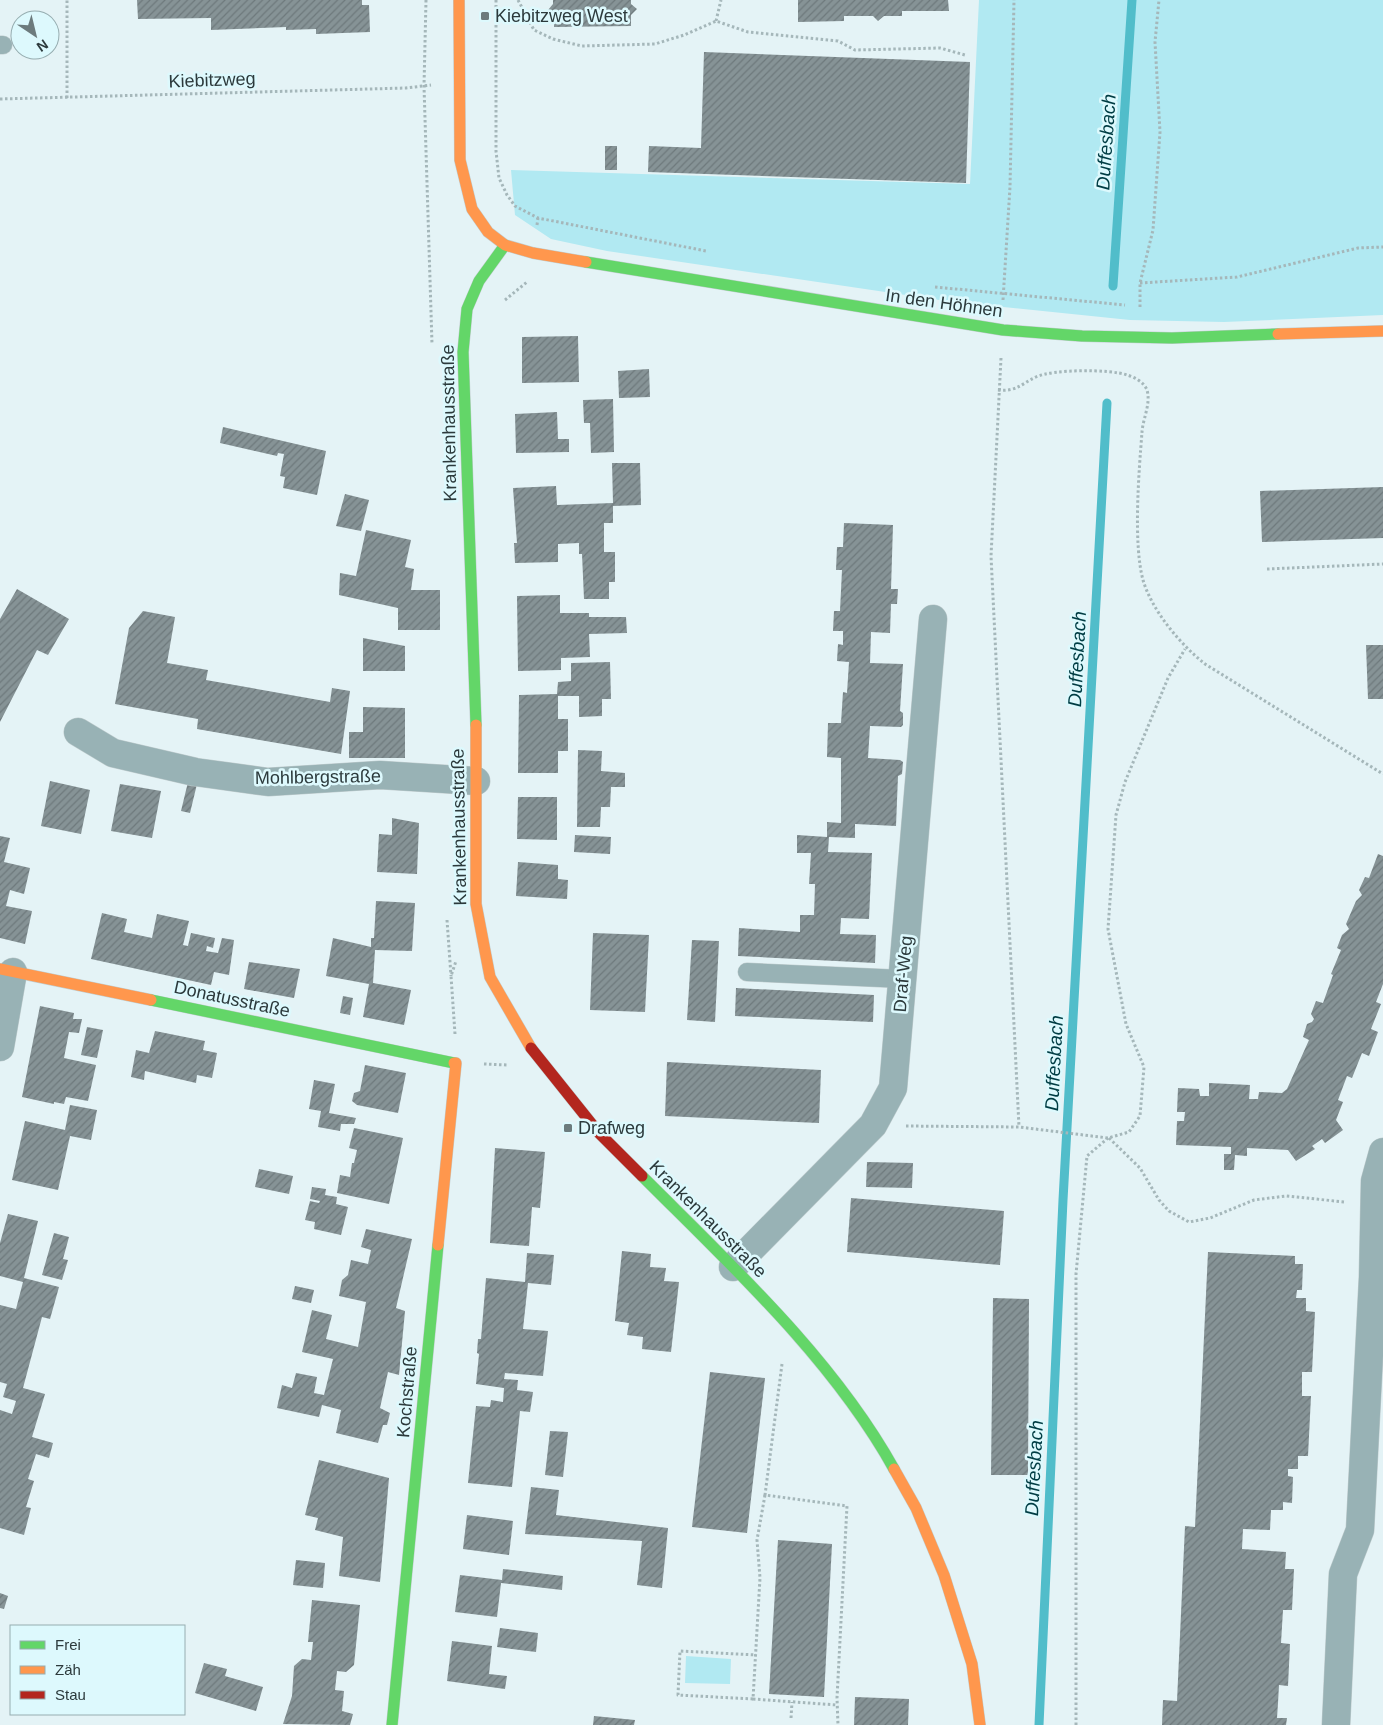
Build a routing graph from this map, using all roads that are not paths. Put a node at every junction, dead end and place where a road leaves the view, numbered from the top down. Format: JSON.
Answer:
{"nodes":[{"id":1,"x":459,"y":0,"type":"edge"},
{"id":2,"x":504,"y":245,"type":"junction"},
{"id":3,"x":1383,"y":331,"type":"edge"},
{"id":4,"x":933,"y":619,"type":"dead end"},
{"id":5,"x":78,"y":732,"type":"dead end"},
{"id":6,"x":476,"y":781,"type":"junction"},
{"id":7,"x":6,"y":971,"type":"edge"},
{"id":8,"x":747,"y":972,"type":"dead end"},
{"id":9,"x":903,"y":979,"type":"junction"},
{"id":10,"x":0,"y":1046,"type":"edge"},
{"id":11,"x":456,"y":1063,"type":"joint"},
{"id":12,"x":1383,"y":1152,"type":"edge"},
{"id":13,"x":733,"y":1267,"type":"junction"},
{"id":14,"x":392,"y":1725,"type":"edge"},
{"id":15,"x":980,"y":1725,"type":"edge"},
{"id":16,"x":1336,"y":1725,"type":"edge"}],
"edges":[{"from":1,"to":2,"type":"street"},
{"from":2,"to":3,"type":"street","name":"In den Höhnen"},
{"from":2,"to":6,"type":"street","name":"Krankenhausstraße"},
{"from":4,"to":9,"type":"street","name":"Draf-Weg"},
{"from":5,"to":6,"type":"street","name":"Mohlbergstraße"},
{"from":6,"to":13,"type":"street","name":"Krankenhausstraße"},
{"from":7,"to":10,"type":"street"},
{"from":7,"to":11,"type":"street","name":"Donatusstraße"},
{"from":8,"to":9,"type":"lane"},
{"from":9,"to":13,"type":"street","name":"Draf-Weg"},
{"from":11,"to":14,"type":"street","name":"Kochstraße"},
{"from":12,"to":16,"type":"street"},
{"from":13,"to":15,"type":"street","name":"Krankenhausstraße"}]}
